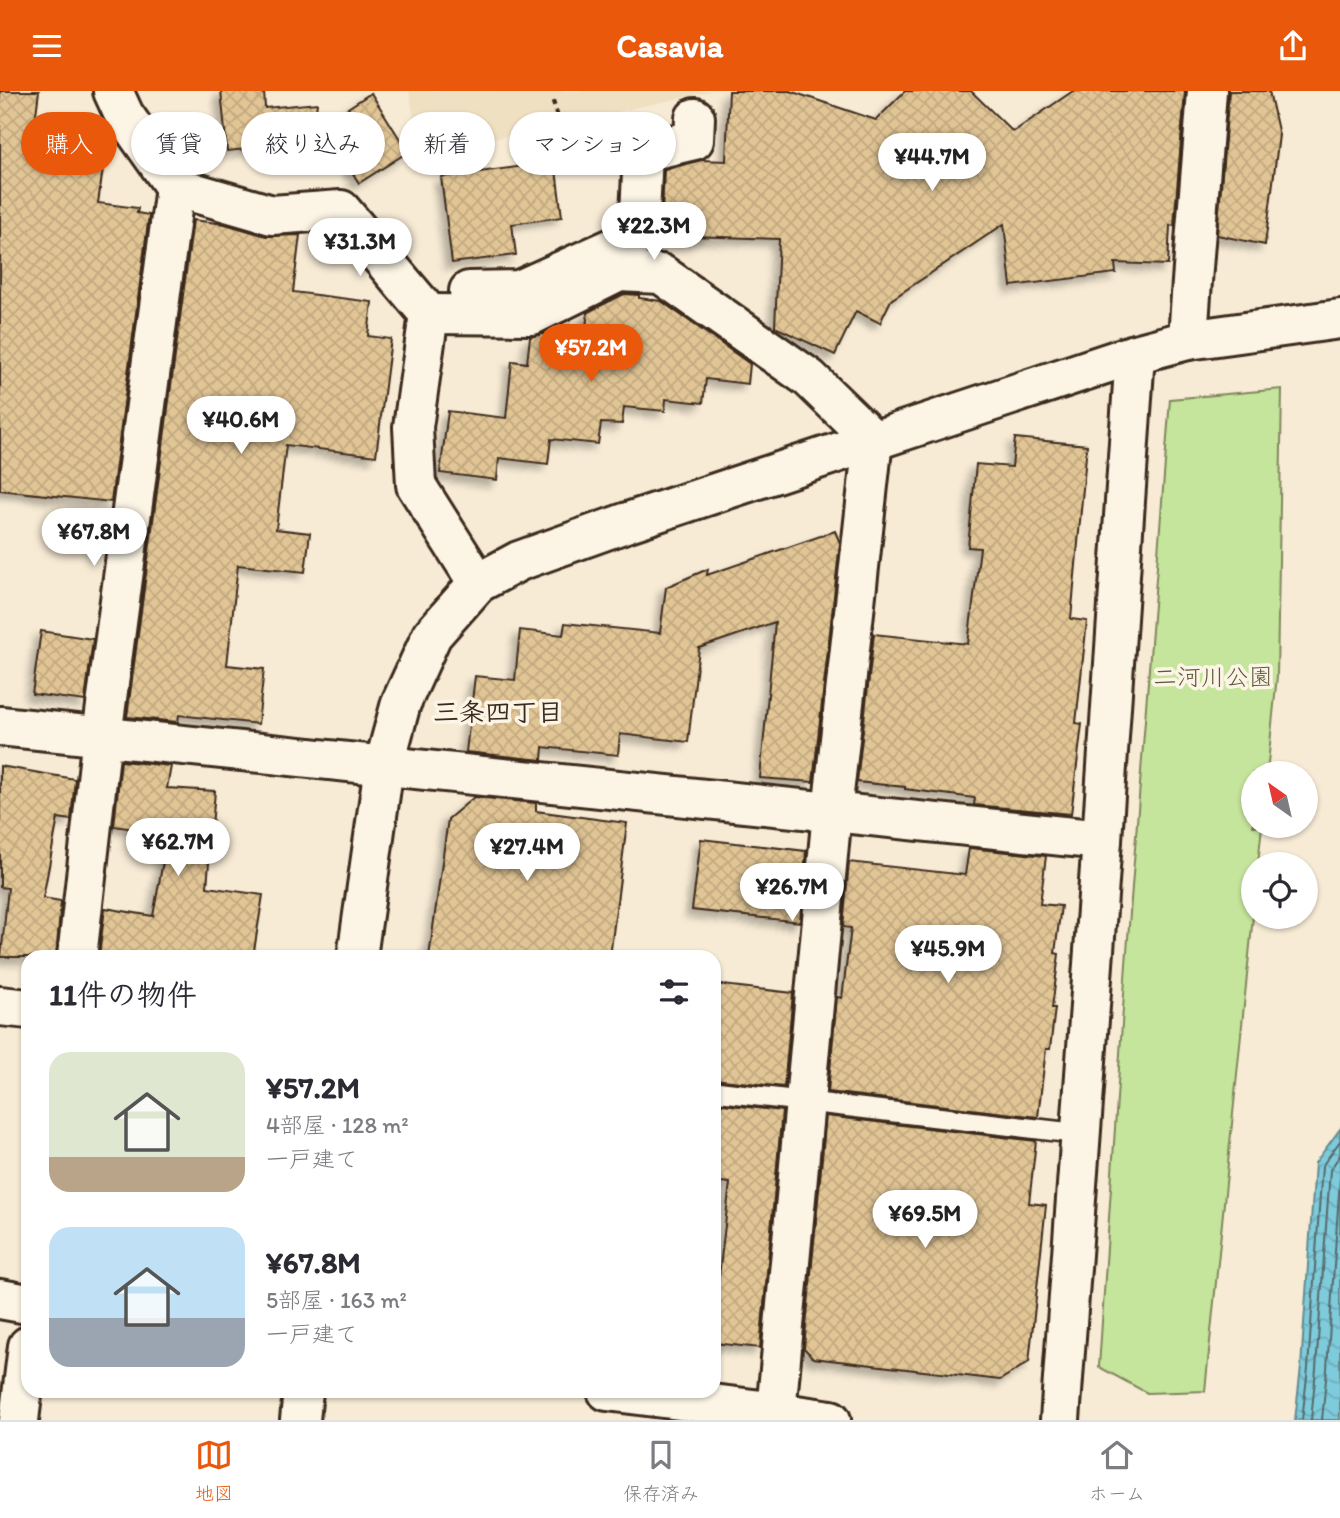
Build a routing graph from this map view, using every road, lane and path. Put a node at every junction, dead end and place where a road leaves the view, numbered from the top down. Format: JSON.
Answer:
{"nodes":[{"id":1,"x":113,"y":91,"type":"edge"},
{"id":2,"x":1207,"y":91,"type":"edge"},
{"id":3,"x":553,"y":101,"type":"dead end"},
{"id":4,"x":556,"y":112,"type":"edge"},
{"id":5,"x":695,"y":118,"type":"dead end"},
{"id":6,"x":175,"y":187,"type":"junction"},
{"id":7,"x":441,"y":314,"type":"junction"},
{"id":8,"x":1340,"y":319,"type":"edge"},
{"id":9,"x":1188,"y":340,"type":"junction"},
{"id":10,"x":1135,"y":354,"type":"junction"},
{"id":11,"x":873,"y":440,"type":"junction"},
{"id":12,"x":478,"y":583,"type":"junction"},
{"id":13,"x":0,"y":726,"type":"edge"},
{"id":14,"x":102,"y":736,"type":"junction"},
{"id":15,"x":384,"y":766,"type":"junction"},
{"id":16,"x":832,"y":812,"type":"junction"},
{"id":17,"x":1102,"y":840,"type":"junction"},
{"id":18,"x":78,"y":950,"type":"edge"},
{"id":19,"x":358,"y":950,"type":"edge"},
{"id":20,"x":0,"y":1006,"type":"edge"},
{"id":21,"x":21,"y":1008,"type":"edge"},
{"id":22,"x":721,"y":1092,"type":"edge"},
{"id":23,"x":805,"y":1103,"type":"junction"},
{"id":24,"x":1081,"y":1133,"type":"junction"},
{"id":25,"x":0,"y":1299,"type":"edge"},
{"id":26,"x":21,"y":1303,"type":"edge"},
{"id":27,"x":22,"y":1398,"type":"edge"},
{"id":28,"x":302,"y":1398,"type":"edge"},
{"id":29,"x":663,"y":1398,"type":"edge"},
{"id":30,"x":776,"y":1412,"type":"junction"},
{"id":31,"x":19,"y":1420,"type":"edge"},
{"id":32,"x":300,"y":1420,"type":"edge"},
{"id":33,"x":831,"y":1420,"type":"edge"},
{"id":34,"x":1060,"y":1420,"type":"edge"}],
"edges":[{"from":1,"to":6,"type":"street"},
{"from":2,"to":9,"type":"street"},
{"from":3,"to":4,"type":"path"},
{"from":5,"to":7,"type":"street"},
{"from":6,"to":7,"type":"street"},
{"from":6,"to":14,"type":"street"},
{"from":7,"to":11,"type":"street"},
{"from":7,"to":12,"type":"street"},
{"from":8,"to":9,"type":"street"},
{"from":9,"to":10,"type":"street"},
{"from":10,"to":11,"type":"street"},
{"from":10,"to":17,"type":"street"},
{"from":11,"to":12,"type":"street"},
{"from":11,"to":16,"type":"street"},
{"from":12,"to":15,"type":"street"},
{"from":13,"to":14,"type":"street"},
{"from":14,"to":15,"type":"street"},
{"from":14,"to":18,"type":"street"},
{"from":15,"to":16,"type":"street"},
{"from":15,"to":19,"type":"street"},
{"from":16,"to":17,"type":"street"},
{"from":16,"to":23,"type":"street"},
{"from":17,"to":24,"type":"street"},
{"from":20,"to":21,"type":"street"},
{"from":22,"to":23,"type":"lane"},
{"from":23,"to":24,"type":"lane"},
{"from":23,"to":30,"type":"street"},
{"from":24,"to":34,"type":"street"},
{"from":25,"to":26,"type":"street"},
{"from":27,"to":31,"type":"street"},
{"from":28,"to":32,"type":"street"},
{"from":29,"to":30,"type":"street"},
{"from":30,"to":33,"type":"street"}]}
